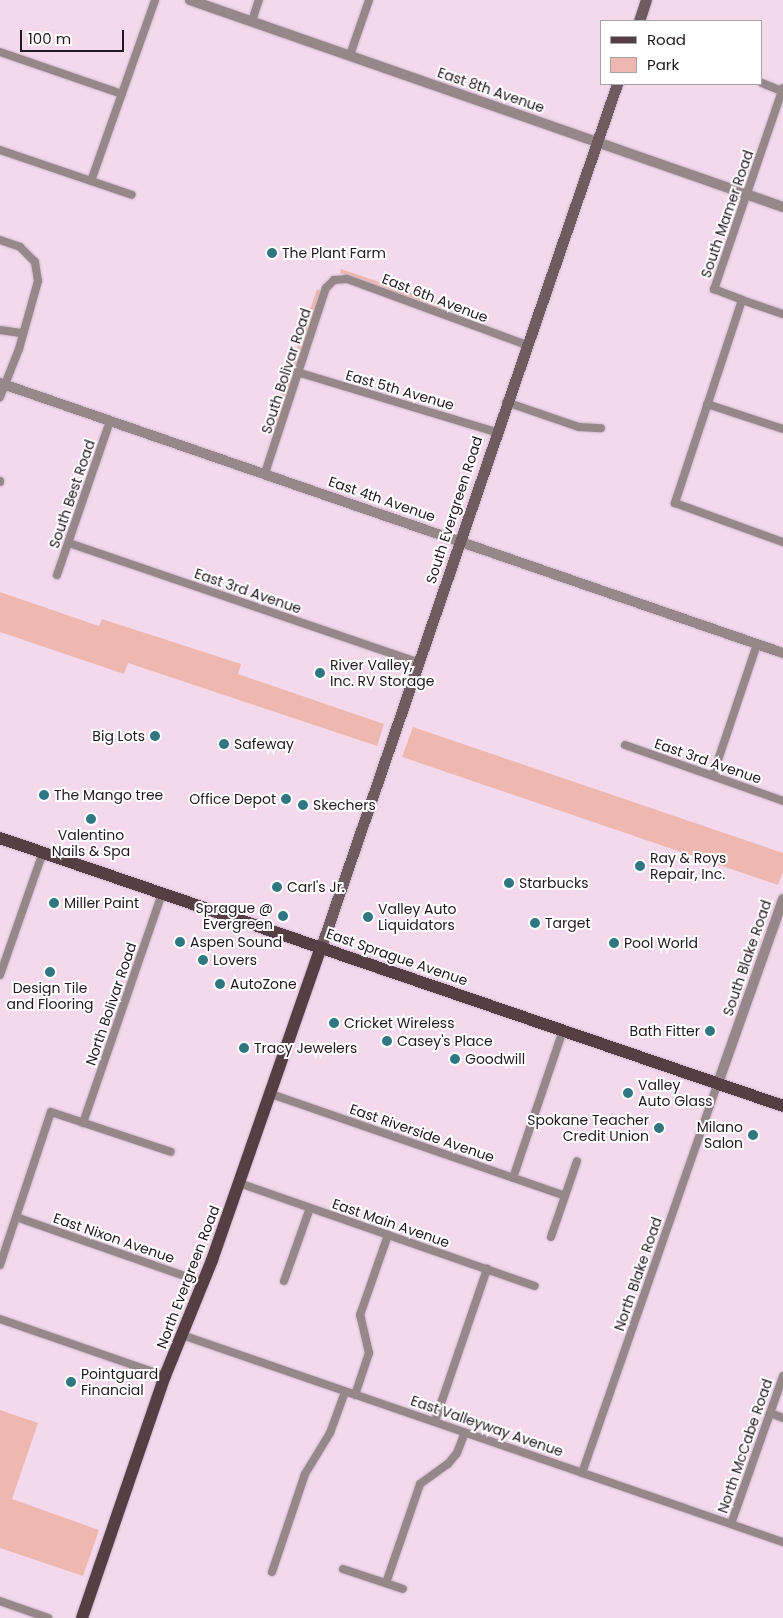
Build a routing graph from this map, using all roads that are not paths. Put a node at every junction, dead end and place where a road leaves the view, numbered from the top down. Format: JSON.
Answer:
{"nodes":[{"id":1,"x":154,"y":0,"type":"edge"},
{"id":2,"x":190,"y":0,"type":"edge"},
{"id":3,"x":259,"y":0,"type":"edge"},
{"id":4,"x":369,"y":0,"type":"edge"},
{"id":5,"x":646,"y":0,"type":"edge"},
{"id":6,"x":639,"y":20,"type":"edge"},
{"id":7,"x":252,"y":21,"type":"junction"},
{"id":8,"x":0,"y":52,"type":"edge"},
{"id":9,"x":350,"y":55,"type":"junction"},
{"id":10,"x":763,"y":83,"type":"edge"},
{"id":11,"x":617,"y":85,"type":"edge"},
{"id":12,"x":783,"y":89,"type":"edge"},
{"id":13,"x":122,"y":94,"type":"junction"},
{"id":14,"x":597,"y":141,"type":"junction"},
{"id":15,"x":0,"y":150,"type":"edge"},
{"id":16,"x":92,"y":181,"type":"junction"},
{"id":17,"x":748,"y":194,"type":"junction"},
{"id":18,"x":132,"y":195,"type":"dead end"},
{"id":19,"x":783,"y":207,"type":"edge"},
{"id":20,"x":0,"y":240,"type":"edge"},
{"id":21,"x":334,"y":280,"type":"joint"},
{"id":22,"x":742,"y":300,"type":"junction"},
{"id":23,"x":783,"y":314,"type":"edge"},
{"id":24,"x":0,"y":330,"type":"edge"},
{"id":25,"x":21,"y":332,"type":"junction"},
{"id":26,"x":526,"y":344,"type":"junction"},
{"id":27,"x":298,"y":372,"type":"junction"},
{"id":28,"x":2,"y":383,"type":"edge"},
{"id":29,"x":0,"y":397,"type":"edge"},
{"id":30,"x":506,"y":402,"type":"junction"},
{"id":31,"x":707,"y":404,"type":"junction"},
{"id":32,"x":110,"y":421,"type":"junction"},
{"id":33,"x":601,"y":428,"type":"dead end"},
{"id":34,"x":783,"y":429,"type":"edge"},
{"id":35,"x":496,"y":432,"type":"junction"},
{"id":36,"x":266,"y":473,"type":"junction"},
{"id":37,"x":460,"y":541,"type":"junction"},
{"id":38,"x":783,"y":542,"type":"edge"},
{"id":39,"x":68,"y":543,"type":"junction"},
{"id":40,"x":57,"y":575,"type":"dead end"},
{"id":41,"x":757,"y":644,"type":"junction"},
{"id":42,"x":783,"y":653,"type":"edge"},
{"id":43,"x":419,"y":663,"type":"junction"},
{"id":44,"x":625,"y":745,"type":"dead end"},
{"id":45,"x":712,"y":775,"type":"junction"},
{"id":46,"x":783,"y":801,"type":"edge"},
{"id":47,"x":0,"y":838,"type":"edge"},
{"id":48,"x":42,"y":852,"type":"junction"},
{"id":49,"x":162,"y":893,"type":"junction"},
{"id":50,"x":783,"y":898,"type":"edge"},
{"id":51,"x":321,"y":947,"type":"junction"},
{"id":52,"x":0,"y":975,"type":"edge"},
{"id":53,"x":564,"y":1030,"type":"junction"},
{"id":54,"x":718,"y":1083,"type":"junction"},
{"id":55,"x":270,"y":1094,"type":"junction"},
{"id":56,"x":783,"y":1106,"type":"edge"},
{"id":57,"x":83,"y":1123,"type":"junction"},
{"id":58,"x":171,"y":1152,"type":"dead end"},
{"id":59,"x":577,"y":1161,"type":"dead end"},
{"id":60,"x":513,"y":1178,"type":"junction"},
{"id":61,"x":239,"y":1183,"type":"junction"},
{"id":62,"x":565,"y":1196,"type":"junction"},
{"id":63,"x":310,"y":1208,"type":"junction"},
{"id":64,"x":16,"y":1217,"type":"junction"},
{"id":65,"x":388,"y":1235,"type":"junction"},
{"id":66,"x":551,"y":1237,"type":"dead end"},
{"id":67,"x":0,"y":1265,"type":"edge"},
{"id":68,"x":487,"y":1270,"type":"junction"},
{"id":69,"x":284,"y":1281,"type":"dead end"},
{"id":70,"x":204,"y":1283,"type":"junction"},
{"id":71,"x":535,"y":1286,"type":"dead end"},
{"id":72,"x":0,"y":1319,"type":"edge"},
{"id":73,"x":182,"y":1335,"type":"junction"},
{"id":74,"x":165,"y":1376,"type":"junction"},
{"id":75,"x":783,"y":1376,"type":"edge"},
{"id":76,"x":345,"y":1392,"type":"junction"},
{"id":77,"x":355,"y":1395,"type":"junction"},
{"id":78,"x":770,"y":1413,"type":"junction"},
{"id":79,"x":783,"y":1418,"type":"edge"},
{"id":80,"x":435,"y":1421,"type":"junction"},
{"id":81,"x":465,"y":1432,"type":"junction"},
{"id":82,"x":582,"y":1473,"type":"junction"},
{"id":83,"x":731,"y":1524,"type":"junction"},
{"id":84,"x":783,"y":1542,"type":"edge"},
{"id":85,"x":344,"y":1568,"type":"dead end"},
{"id":86,"x":272,"y":1572,"type":"dead end"},
{"id":87,"x":386,"y":1583,"type":"junction"},
{"id":88,"x":403,"y":1589,"type":"dead end"},
{"id":89,"x":0,"y":1601,"type":"edge"},
{"id":90,"x":48,"y":1618,"type":"edge"},
{"id":91,"x":82,"y":1618,"type":"edge"}],
"edges":[{"from":1,"to":13,"type":"street"},
{"from":2,"to":7,"type":"street","name":"East 8th Avenue"},
{"from":3,"to":7,"type":"street"},
{"from":4,"to":9,"type":"street"},
{"from":5,"to":6,"type":"main road"},
{"from":7,"to":9,"type":"street","name":"East 8th Avenue"},
{"from":8,"to":13,"type":"street"},
{"from":9,"to":14,"type":"street","name":"East 8th Avenue"},
{"from":10,"to":12,"type":"street"},
{"from":11,"to":14,"type":"main road","name":"South Evergreen Road"},
{"from":12,"to":17,"type":"street","name":"South Mamer Road"},
{"from":13,"to":16,"type":"street"},
{"from":14,"to":17,"type":"street","name":"East 8th Avenue"},
{"from":14,"to":26,"type":"main road","name":"South Evergreen Road"},
{"from":15,"to":16,"type":"street"},
{"from":16,"to":18,"type":"street"},
{"from":17,"to":19,"type":"street","name":"East 8th Avenue"},
{"from":17,"to":22,"type":"street","name":"South Mamer Road"},
{"from":20,"to":25,"type":"street"},
{"from":21,"to":26,"type":"street","name":"East 6th Avenue"},
{"from":21,"to":27,"type":"street","name":"South Bolivar Road"},
{"from":22,"to":23,"type":"street"},
{"from":22,"to":31,"type":"street"},
{"from":24,"to":25,"type":"street"},
{"from":25,"to":28,"type":"street"},
{"from":26,"to":30,"type":"main road","name":"South Evergreen Road"},
{"from":27,"to":35,"type":"street","name":"East 5th Avenue"},
{"from":27,"to":36,"type":"street","name":"South Bolivar Road"},
{"from":28,"to":29,"type":"street"},
{"from":28,"to":32,"type":"street","name":"East 4th Avenue"},
{"from":30,"to":33,"type":"street"},
{"from":30,"to":35,"type":"main road","name":"South Evergreen Road"},
{"from":31,"to":34,"type":"street"},
{"from":31,"to":38,"type":"street"},
{"from":32,"to":36,"type":"street","name":"East 4th Avenue"},
{"from":32,"to":39,"type":"street","name":"South Best Road"},
{"from":35,"to":37,"type":"main road","name":"South Evergreen Road"},
{"from":36,"to":37,"type":"street","name":"East 4th Avenue"},
{"from":37,"to":41,"type":"street","name":"East 4th Avenue"},
{"from":37,"to":43,"type":"main road","name":"South Evergreen Road"},
{"from":39,"to":40,"type":"street","name":"South Best Road"},
{"from":39,"to":43,"type":"street","name":"East 3rd Avenue"},
{"from":41,"to":42,"type":"street","name":"East 4th Avenue"},
{"from":41,"to":45,"type":"street"},
{"from":43,"to":51,"type":"main road","name":"South Evergreen Road"},
{"from":44,"to":45,"type":"street","name":"East 3rd Avenue"},
{"from":45,"to":46,"type":"street","name":"East 3rd Avenue"},
{"from":47,"to":48,"type":"main road","name":"East Sprague Avenue"},
{"from":48,"to":49,"type":"main road","name":"East Sprague Avenue"},
{"from":48,"to":52,"type":"street"},
{"from":49,"to":51,"type":"main road","name":"East Sprague Avenue"},
{"from":49,"to":57,"type":"street","name":"North Bolivar Road"},
{"from":50,"to":54,"type":"street","name":"South Blake Road"},
{"from":51,"to":53,"type":"main road","name":"East Sprague Avenue"},
{"from":51,"to":55,"type":"main road","name":"North Evergreen Road"},
{"from":53,"to":54,"type":"main road","name":"East Sprague Avenue"},
{"from":53,"to":60,"type":"street"},
{"from":54,"to":56,"type":"main road","name":"East Sprague Avenue"},
{"from":54,"to":82,"type":"street","name":"North Blake Road"},
{"from":55,"to":60,"type":"street","name":"East Riverside Avenue"},
{"from":55,"to":61,"type":"main road","name":"North Evergreen Road"},
{"from":57,"to":58,"type":"street"},
{"from":57,"to":64,"type":"street"},
{"from":59,"to":62,"type":"street"},
{"from":60,"to":62,"type":"street","name":"East Riverside Avenue"},
{"from":61,"to":63,"type":"street","name":"East Main Avenue"},
{"from":61,"to":70,"type":"main road","name":"North Evergreen Road"},
{"from":62,"to":66,"type":"street"},
{"from":63,"to":65,"type":"street","name":"East Main Avenue"},
{"from":63,"to":69,"type":"street"},
{"from":64,"to":67,"type":"street"},
{"from":64,"to":70,"type":"street","name":"East Nixon Avenue"},
{"from":65,"to":68,"type":"street","name":"East Main Avenue"},
{"from":65,"to":77,"type":"street"},
{"from":68,"to":71,"type":"street","name":"East Main Avenue"},
{"from":68,"to":80,"type":"street"},
{"from":70,"to":73,"type":"main road","name":"North Evergreen Road"},
{"from":72,"to":74,"type":"street"},
{"from":73,"to":74,"type":"main road","name":"North Evergreen Road"},
{"from":73,"to":76,"type":"street","name":"East Valleyway Avenue"},
{"from":74,"to":91,"type":"main road","name":"North Evergreen Road"},
{"from":75,"to":78,"type":"street","name":"North McCabe Road"},
{"from":76,"to":77,"type":"street","name":"East Valleyway Avenue"},
{"from":76,"to":86,"type":"street"},
{"from":77,"to":80,"type":"street","name":"East Valleyway Avenue"},
{"from":78,"to":79,"type":"street"},
{"from":78,"to":83,"type":"street","name":"North McCabe Road"},
{"from":80,"to":81,"type":"street","name":"East Valleyway Avenue"},
{"from":81,"to":82,"type":"street","name":"East Valleyway Avenue"},
{"from":81,"to":87,"type":"street"},
{"from":82,"to":83,"type":"street","name":"East Valleyway Avenue"},
{"from":83,"to":84,"type":"street","name":"East Valleyway Avenue"},
{"from":85,"to":87,"type":"street"},
{"from":87,"to":88,"type":"street"},
{"from":89,"to":90,"type":"street"}]}
